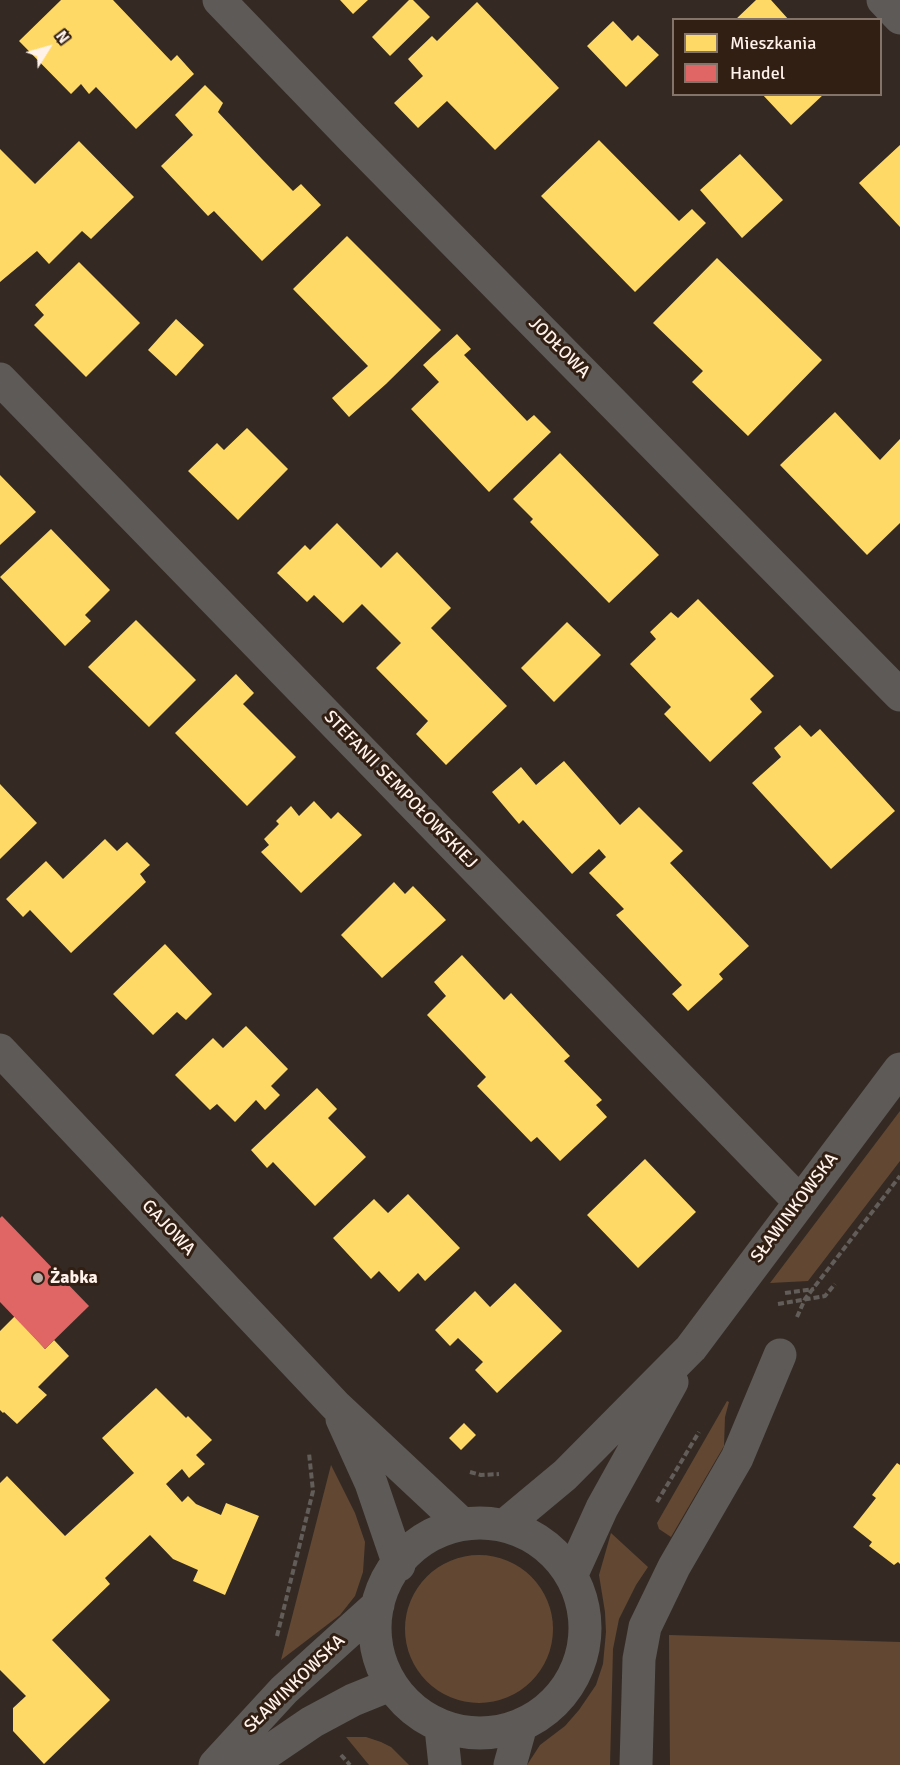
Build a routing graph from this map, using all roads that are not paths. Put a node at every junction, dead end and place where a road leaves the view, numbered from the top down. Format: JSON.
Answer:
{"nodes":[{"id":1,"x":219,"y":0,"type":"edge"},
{"id":2,"x":883,"y":0,"type":"edge"},
{"id":3,"x":900,"y":18,"type":"edge"},
{"id":4,"x":0,"y":379,"type":"edge"},
{"id":5,"x":900,"y":695,"type":"edge"},
{"id":6,"x":0,"y":1050,"type":"edge"},
{"id":7,"x":900,"y":1069,"type":"edge"},
{"id":8,"x":800,"y":1202,"type":"junction"},
{"id":9,"x":691,"y":1348,"type":"junction"},
{"id":10,"x":780,"y":1355,"type":"road end"},
{"id":11,"x":336,"y":1406,"type":"junction"},
{"id":12,"x":461,"y":1523,"type":"junction"},
{"id":13,"x":505,"y":1525,"type":"junction"},
{"id":14,"x":399,"y":1565,"type":"junction"},
{"id":15,"x":572,"y":1574,"type":"junction"},
{"id":16,"x":378,"y":1605,"type":"junction"},
{"id":17,"x":390,"y":1685,"type":"junction"},
{"id":18,"x":521,"y":1725,"type":"junction"},
{"id":19,"x":441,"y":1728,"type":"junction"},
{"id":20,"x":214,"y":1765,"type":"edge"},
{"id":21,"x":249,"y":1765,"type":"edge"},
{"id":22,"x":445,"y":1765,"type":"edge"},
{"id":23,"x":510,"y":1765,"type":"edge"},
{"id":24,"x":636,"y":1765,"type":"edge"}],
"edges":[{"from":1,"to":5,"type":"street","name":"JODŁOWA"},
{"from":2,"to":3,"type":"street"},
{"from":4,"to":8,"type":"street","name":"STEFANII SEMPOŁOWSKIEJ"},
{"from":6,"to":11,"type":"street","name":"GAJOWA"},
{"from":7,"to":8,"type":"street","name":"SŁAWINKOWSKA"},
{"from":8,"to":9,"type":"street","name":"SŁAWINKOWSKA"},
{"from":9,"to":13,"type":"street","name":"SŁAWINKOWSKA"},
{"from":9,"to":15,"type":"street","name":"SŁAWINKOWSKA"},
{"from":10,"to":24,"type":"street"},
{"from":11,"to":12,"type":"street","name":"GAJOWA"},
{"from":11,"to":14,"type":"street","name":"GAJOWA"},
{"from":12,"to":13,"type":"street"},
{"from":12,"to":14,"type":"street"},
{"from":13,"to":15,"type":"street"},
{"from":14,"to":16,"type":"street"},
{"from":15,"to":18,"type":"street"},
{"from":16,"to":17,"type":"street"},
{"from":16,"to":20,"type":"street","name":"SŁAWINKOWSKA"},
{"from":17,"to":19,"type":"street"},
{"from":17,"to":21,"type":"street","name":"SŁAWINKOWSKA"},
{"from":18,"to":19,"type":"street"},
{"from":18,"to":23,"type":"street"},
{"from":19,"to":22,"type":"street"}]}
